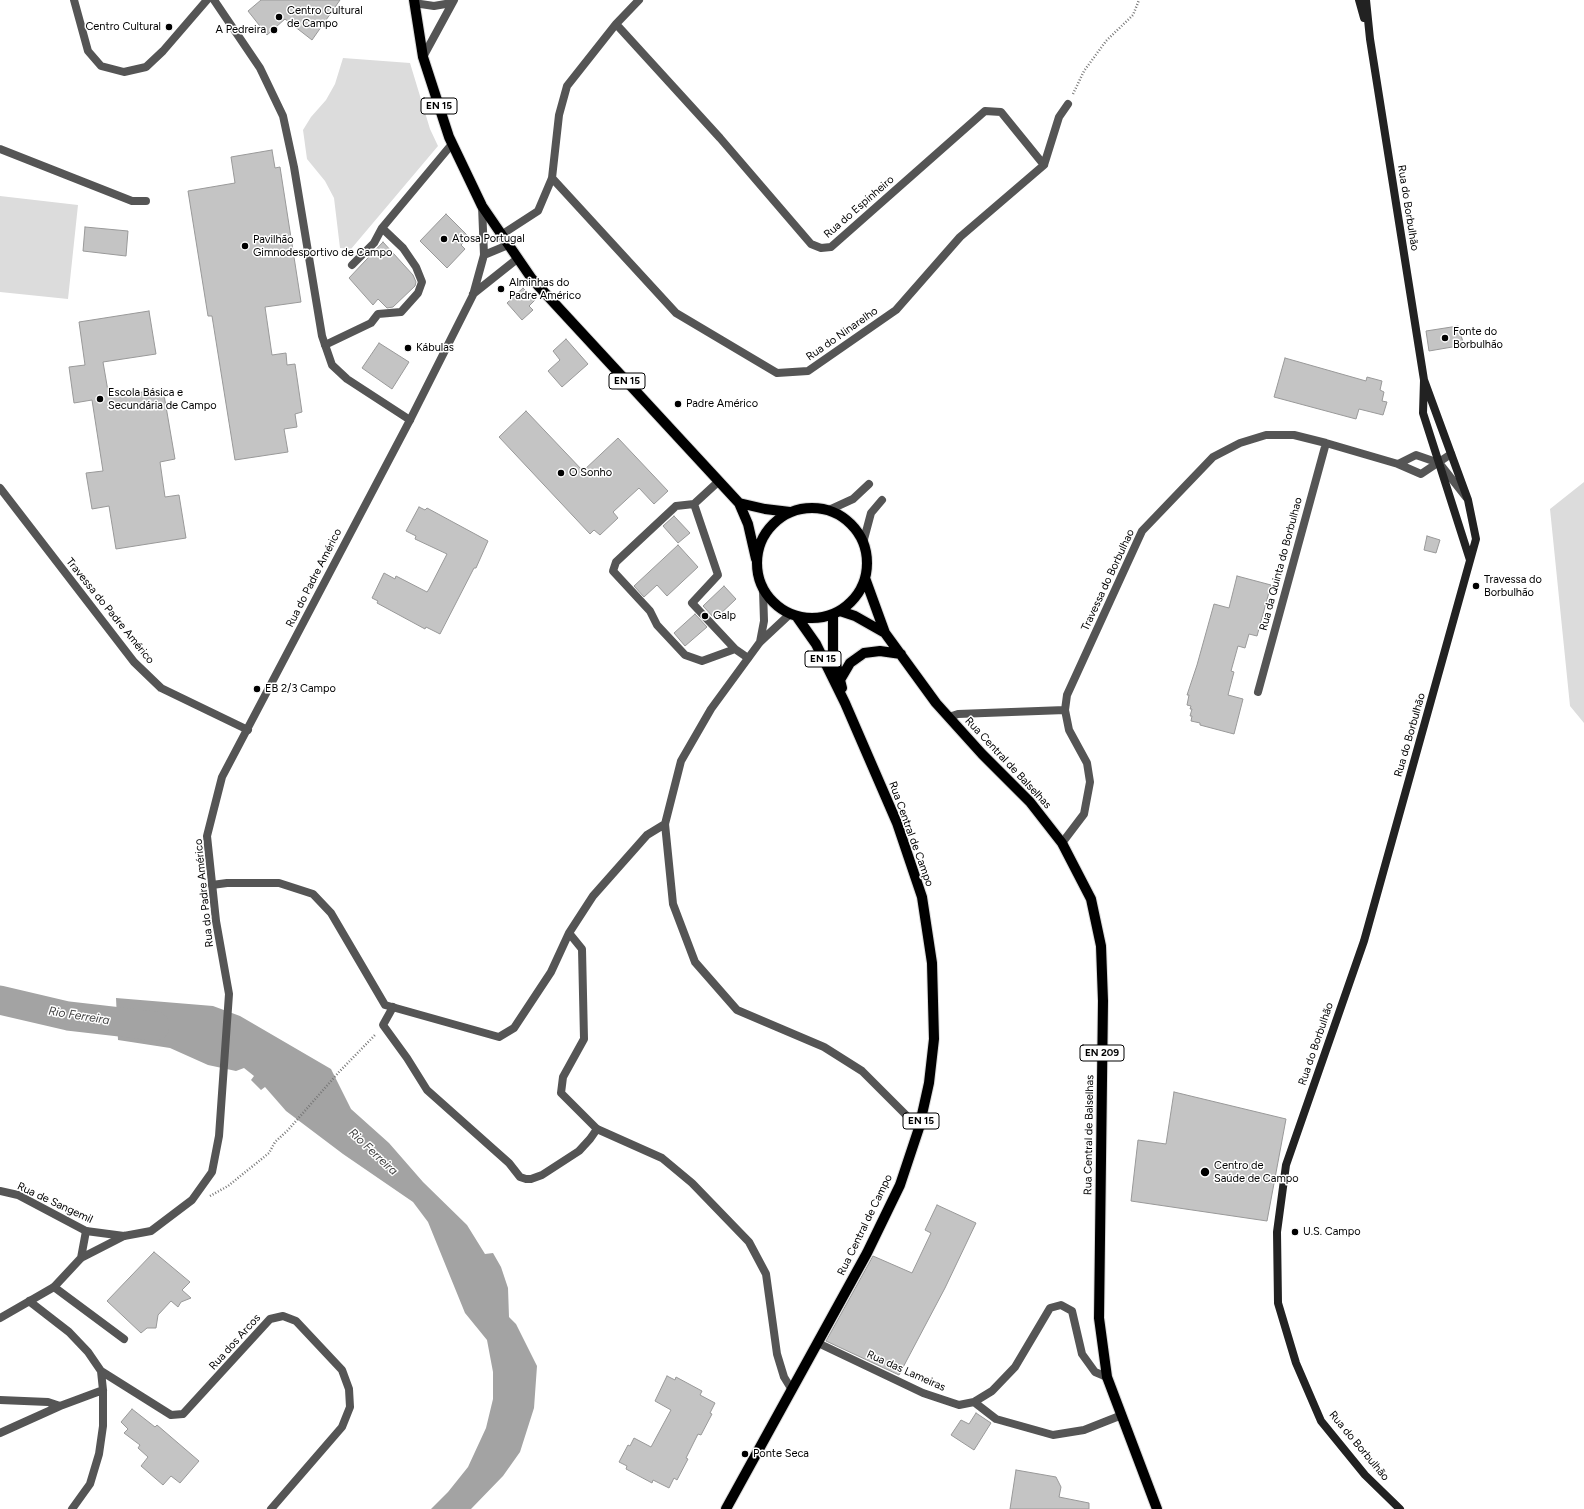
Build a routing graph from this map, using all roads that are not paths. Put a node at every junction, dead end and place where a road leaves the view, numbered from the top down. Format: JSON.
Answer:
{"nodes":[{"id":1,"x":74,"y":0,"type":"edge"},
{"id":2,"x":207,"y":0,"type":"edge"},
{"id":3,"x":214,"y":0,"type":"edge"},
{"id":4,"x":639,"y":0,"type":"edge"},
{"id":5,"x":1359,"y":0,"type":"edge"},
{"id":6,"x":1366,"y":0,"type":"edge"},
{"id":7,"x":415,"y":1,"type":"edge"},
{"id":8,"x":452,"y":2,"type":"edge"},
{"id":9,"x":616,"y":24,"type":"junction"},
{"id":10,"x":1370,"y":39,"type":"junction"},
{"id":11,"x":423,"y":57,"type":"junction"},
{"id":12,"x":1068,"y":104,"type":"road end"},
{"id":13,"x":452,"y":144,"type":"junction"},
{"id":14,"x":0,"y":149,"type":"edge"},
{"id":15,"x":1044,"y":165,"type":"junction"},
{"id":16,"x":552,"y":178,"type":"junction"},
{"id":17,"x":146,"y":201,"type":"dead end"},
{"id":18,"x":482,"y":206,"type":"junction"},
{"id":19,"x":382,"y":228,"type":"junction"},
{"id":20,"x":501,"y":235,"type":"junction"},
{"id":21,"x":508,"y":245,"type":"junction"},
{"id":22,"x":484,"y":255,"type":"junction"},
{"id":23,"x":517,"y":259,"type":"junction"},
{"id":24,"x":352,"y":265,"type":"dead end"},
{"id":25,"x":473,"y":295,"type":"junction"},
{"id":26,"x":325,"y":345,"type":"junction"},
{"id":27,"x":1424,"y":380,"type":"junction"},
{"id":28,"x":410,"y":420,"type":"junction"},
{"id":29,"x":1326,"y":443,"type":"junction"},
{"id":30,"x":1451,"y":454,"type":"junction"},
{"id":31,"x":1439,"y":463,"type":"junction"},
{"id":32,"x":1398,"y":464,"type":"junction"},
{"id":33,"x":719,"y":481,"type":"junction"},
{"id":34,"x":869,"y":484,"type":"dead end"},
{"id":35,"x":0,"y":488,"type":"edge"},
{"id":36,"x":882,"y":500,"type":"dead end"},
{"id":37,"x":1468,"y":500,"type":"junction"},
{"id":38,"x":739,"y":503,"type":"junction"},
{"id":39,"x":694,"y":504,"type":"junction"},
{"id":40,"x":829,"y":510,"type":"junction"},
{"id":41,"x":790,"y":512,"type":"junction"},
{"id":42,"x":863,"y":543,"type":"junction"},
{"id":43,"x":756,"y":559,"type":"junction"},
{"id":44,"x":1470,"y":562,"type":"junction"},
{"id":45,"x":865,"y":578,"type":"junction"},
{"id":46,"x":763,"y":590,"type":"junction"},
{"id":47,"x":836,"y":613,"type":"junction"},
{"id":48,"x":793,"y":616,"type":"junction"},
{"id":49,"x":885,"y":633,"type":"junction"},
{"id":50,"x":760,"y":642,"type":"junction"},
{"id":51,"x":735,"y":649,"type":"junction"},
{"id":52,"x":901,"y":654,"type":"junction"},
{"id":53,"x":748,"y":658,"type":"junction"},
{"id":54,"x":840,"y":680,"type":"junction"},
{"id":55,"x":1258,"y":692,"type":"dead end"},
{"id":56,"x":845,"y":702,"type":"junction"},
{"id":57,"x":1065,"y":710,"type":"junction"},
{"id":58,"x":949,"y":717,"type":"junction"},
{"id":59,"x":248,"y":730,"type":"junction"},
{"id":60,"x":665,"y":824,"type":"junction"},
{"id":61,"x":1062,"y":843,"type":"junction"},
{"id":62,"x":212,"y":885,"type":"junction"},
{"id":63,"x":569,"y":933,"type":"junction"},
{"id":64,"x":393,"y":1007,"type":"junction"},
{"id":65,"x":920,"y":1128,"type":"junction"},
{"id":66,"x":597,"y":1129,"type":"junction"},
{"id":67,"x":0,"y":1191,"type":"edge"},
{"id":68,"x":86,"y":1231,"type":"junction"},
{"id":69,"x":124,"y":1236,"type":"junction"},
{"id":70,"x":81,"y":1258,"type":"junction"},
{"id":71,"x":54,"y":1287,"type":"junction"},
{"id":72,"x":29,"y":1301,"type":"junction"},
{"id":73,"x":0,"y":1318,"type":"edge"},
{"id":74,"x":124,"y":1339,"type":"dead end"},
{"id":75,"x":818,"y":1343,"type":"junction"},
{"id":76,"x":100,"y":1371,"type":"junction"},
{"id":77,"x":1108,"y":1377,"type":"junction"},
{"id":78,"x":103,"y":1390,"type":"junction"},
{"id":79,"x":792,"y":1390,"type":"junction"},
{"id":80,"x":0,"y":1400,"type":"edge"},
{"id":81,"x":974,"y":1402,"type":"junction"},
{"id":82,"x":60,"y":1406,"type":"junction"},
{"id":83,"x":1122,"y":1415,"type":"junction"},
{"id":84,"x":0,"y":1432,"type":"edge"},
{"id":85,"x":72,"y":1509,"type":"edge"},
{"id":86,"x":271,"y":1509,"type":"edge"},
{"id":87,"x":726,"y":1509,"type":"edge"},
{"id":88,"x":1157,"y":1509,"type":"edge"},
{"id":89,"x":1400,"y":1509,"type":"edge"}],
"edges":[{"from":1,"to":2,"type":"street"},
{"from":3,"to":26,"type":"street"},
{"from":4,"to":9,"type":"street"},
{"from":5,"to":10,"type":"main road","name":"Rua do Borbulhão"},
{"from":6,"to":10,"type":"main road","name":"Rua do Borbulhão"},
{"from":7,"to":8,"type":"street"},
{"from":7,"to":11,"type":"main road","number":"EN 15"},
{"from":8,"to":11,"type":"street"},
{"from":9,"to":15,"type":"street","name":"Rua do Espinheiro"},
{"from":9,"to":16,"type":"street"},
{"from":10,"to":27,"type":"main road","name":"Rua do Borbulhão"},
{"from":11,"to":13,"type":"main road","number":"EN 15"},
{"from":12,"to":15,"type":"street"},
{"from":13,"to":18,"type":"main road","number":"EN 15"},
{"from":13,"to":19,"type":"street"},
{"from":14,"to":17,"type":"street"},
{"from":15,"to":16,"type":"street","name":"Rua do Ninarelho"},
{"from":16,"to":20,"type":"street"},
{"from":18,"to":20,"type":"main road","number":"EN 15"},
{"from":18,"to":22,"type":"street","name":"Rua do Padre Américo"},
{"from":19,"to":24,"type":"street"},
{"from":19,"to":26,"type":"street"},
{"from":20,"to":21,"type":"main road","number":"EN 15"},
{"from":21,"to":22,"type":"street"},
{"from":21,"to":23,"type":"main road","number":"EN 15"},
{"from":22,"to":25,"type":"street","name":"Rua do Padre Américo"},
{"from":23,"to":25,"type":"street","name":"Rua do Padre Américo"},
{"from":23,"to":33,"type":"main road","number":"EN 15"},
{"from":25,"to":28,"type":"street","name":"Rua do Padre Américo"},
{"from":26,"to":28,"type":"street"},
{"from":27,"to":30,"type":"main road","name":"Rua do Borbulhão"},
{"from":27,"to":31,"type":"main road","name":"Rua do Borbulhão"},
{"from":28,"to":59,"type":"street","name":"Rua do Padre Américo"},
{"from":29,"to":32,"type":"street","name":"Travessa do Borbulhao"},
{"from":29,"to":55,"type":"street","name":"Rua da Quinta do Borbulhao"},
{"from":29,"to":57,"type":"street","name":"Travessa do Borbulhao"},
{"from":30,"to":31,"type":"street"},
{"from":30,"to":37,"type":"main road","name":"Rua do Borbulhão"},
{"from":31,"to":32,"type":"street"},
{"from":31,"to":32,"type":"street","name":"Travessa do Borbulhao"},
{"from":31,"to":37,"type":"street","name":"Rua do Borbulhão"},
{"from":31,"to":44,"type":"main road","name":"Rua do Borbulhão"},
{"from":33,"to":38,"type":"main road","number":"EN 15"},
{"from":33,"to":39,"type":"street"},
{"from":34,"to":40,"type":"street"},
{"from":35,"to":59,"type":"street","name":"Travessa do Padre Américo"},
{"from":36,"to":42,"type":"street"},
{"from":37,"to":44,"type":"main road","name":"Rua do Borbulhão"},
{"from":38,"to":41,"type":"main road","number":"EN 15"},
{"from":38,"to":43,"type":"main road","number":"EN 15"},
{"from":39,"to":51,"type":"street"},
{"from":39,"to":51,"type":"street"},
{"from":40,"to":41,"type":"main road","number":"EN 15"},
{"from":40,"to":42,"type":"main road","number":"EN 15"},
{"from":41,"to":43,"type":"main road","number":"EN 15"},
{"from":42,"to":45,"type":"main road","number":"EN 15"},
{"from":43,"to":46,"type":"main road","number":"EN 15"},
{"from":44,"to":89,"type":"main road","name":"Rua do Borbulhão"},
{"from":45,"to":47,"type":"main road","number":"EN 15"},
{"from":45,"to":49,"type":"main road","name":"Rua Central de Balselhas","number":"EN 209"},
{"from":46,"to":48,"type":"main road","number":"EN 15"},
{"from":46,"to":50,"type":"street"},
{"from":47,"to":48,"type":"main road"},
{"from":47,"to":49,"type":"main road","name":"Rua Central de Balselhas","number":"EN 209"},
{"from":47,"to":54,"type":"main road","number":"EN 15"},
{"from":48,"to":50,"type":"street"},
{"from":48,"to":56,"type":"main road","name":"Rua Central de Campo","number":"EN 15"},
{"from":49,"to":52,"type":"main road","name":"Rua Central de Balselhas","number":"EN 209"},
{"from":50,"to":53,"type":"street"},
{"from":51,"to":53,"type":"street"},
{"from":52,"to":54,"type":"main road"},
{"from":52,"to":58,"type":"main road","name":"Rua Central de Balselhas","number":"EN 209"},
{"from":53,"to":60,"type":"street"},
{"from":54,"to":56,"type":"main road","number":"EN 15"},
{"from":56,"to":65,"type":"main road","name":"Rua Central de Campo","number":"EN 15"},
{"from":57,"to":58,"type":"street"},
{"from":57,"to":61,"type":"street","name":"Travessa do Borbulhao"},
{"from":58,"to":61,"type":"main road","name":"Rua Central de Balselhas","number":"EN 209"},
{"from":59,"to":62,"type":"street","name":"Rua do Padre Américo"},
{"from":60,"to":63,"type":"street"},
{"from":60,"to":65,"type":"street"},
{"from":61,"to":77,"type":"main road","name":"Rua Central de Balselhas","number":"EN 209"},
{"from":62,"to":64,"type":"street"},
{"from":62,"to":69,"type":"street","name":"Rua do Padre Américo"},
{"from":63,"to":64,"type":"street"},
{"from":63,"to":66,"type":"street"},
{"from":64,"to":66,"type":"street"},
{"from":65,"to":75,"type":"main road","name":"Rua Central de Campo","number":"EN 15"},
{"from":66,"to":79,"type":"street"},
{"from":67,"to":68,"type":"street","name":"Rua de Sangemil"},
{"from":68,"to":69,"type":"street","name":"Rua de Sangemil"},
{"from":68,"to":70,"type":"street"},
{"from":69,"to":70,"type":"street"},
{"from":70,"to":71,"type":"street"},
{"from":71,"to":72,"type":"street"},
{"from":71,"to":74,"type":"street"},
{"from":72,"to":73,"type":"street"},
{"from":72,"to":76,"type":"street"},
{"from":75,"to":79,"type":"main road","name":"Rua Central de Campo","number":"EN 15"},
{"from":75,"to":81,"type":"street","name":"Rua das Lameiras"},
{"from":76,"to":78,"type":"street"},
{"from":76,"to":86,"type":"street","name":"Rua dos Arcos"},
{"from":77,"to":81,"type":"street"},
{"from":77,"to":83,"type":"main road","name":"Rua Central de Balselhas","number":"EN 209"},
{"from":78,"to":82,"type":"street"},
{"from":78,"to":85,"type":"street"},
{"from":79,"to":87,"type":"main road","name":"Rua Central de Campo","number":"EN 15"},
{"from":80,"to":82,"type":"street"},
{"from":81,"to":83,"type":"street"},
{"from":82,"to":84,"type":"street"},
{"from":83,"to":88,"type":"main road","name":"Rua Central de Balselhas","number":"EN 209"}]}
